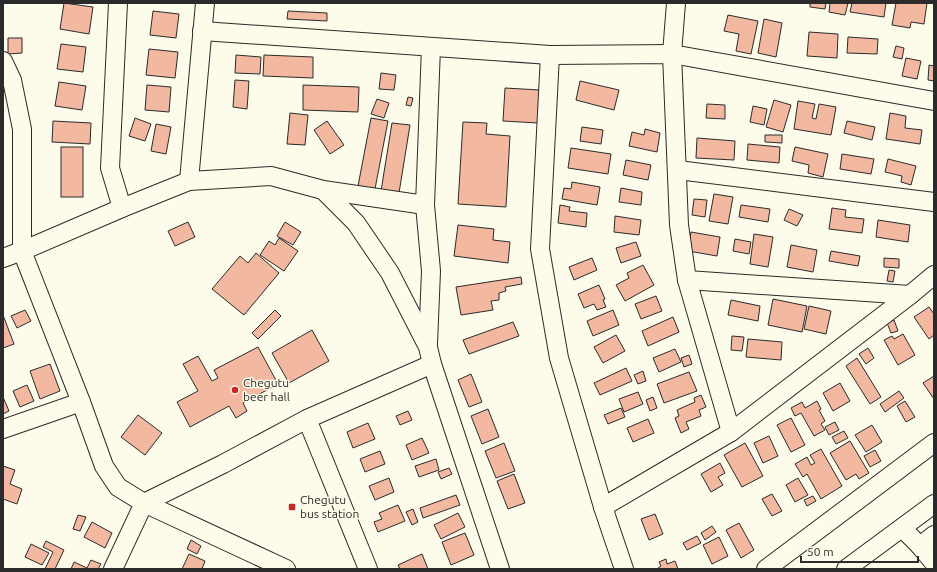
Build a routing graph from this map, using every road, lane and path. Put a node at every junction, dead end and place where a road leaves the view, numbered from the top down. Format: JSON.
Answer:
{"nodes":[{"id":1,"x":118,"y":3,"type":"edge"},
{"id":2,"x":205,"y":3,"type":"edge"},
{"id":3,"x":676,"y":3,"type":"edge"},
{"id":4,"x":202,"y":31,"type":"junction"},
{"id":5,"x":431,"y":47,"type":"junction"},
{"id":6,"x":672,"y":54,"type":"junction"},
{"id":7,"x":550,"y":55,"type":"junction"},
{"id":8,"x":3,"y":61,"type":"edge"},
{"id":9,"x":934,"y":101,"type":"edge"},
{"id":10,"x":678,"y":170,"type":"junction"},
{"id":11,"x":189,"y":181,"type":"junction"},
{"id":12,"x":323,"y":190,"type":"junction"},
{"id":13,"x":934,"y":202,"type":"edge"},
{"id":14,"x":425,"y":205,"type":"junction"},
{"id":15,"x":122,"y":208,"type":"junction"},
{"id":16,"x":22,"y":251,"type":"junction"},
{"id":17,"x":3,"y":258,"type":"edge"},
{"id":18,"x":934,"y":275,"type":"edge"},
{"id":19,"x":687,"y":280,"type":"junction"},
{"id":20,"x":910,"y":295,"type":"junction"},
{"id":21,"x":428,"y":347,"type":"junction"},
{"id":22,"x":432,"y":364,"type":"junction"},
{"id":23,"x":81,"y":402,"type":"junction"},
{"id":24,"x":307,"y":419,"type":"junction"},
{"id":25,"x":3,"y":429,"type":"edge"},
{"id":26,"x":731,"y":432,"type":"junction"},
{"id":27,"x":934,"y":444,"type":"edge"},
{"id":28,"x":144,"y":503,"type":"junction"},
{"id":29,"x":934,"y":504,"type":"edge"},
{"id":30,"x":603,"y":507,"type":"junction"},
{"id":31,"x":902,"y":528,"type":"junction"},
{"id":32,"x":934,"y":535,"type":"edge"},
{"id":33,"x":920,"y":546,"type":"junction"},
{"id":34,"x":934,"y":563,"type":"edge"},
{"id":35,"x":113,"y":569,"type":"edge"},
{"id":36,"x":286,"y":569,"type":"edge"},
{"id":37,"x":368,"y":569,"type":"edge"},
{"id":38,"x":500,"y":569,"type":"edge"},
{"id":39,"x":624,"y":569,"type":"edge"},
{"id":40,"x":766,"y":569,"type":"edge"},
{"id":41,"x":846,"y":569,"type":"edge"}],
"edges":[{"from":1,"to":15,"type":"street"},
{"from":2,"to":4,"type":"street"},
{"from":3,"to":6,"type":"street"},
{"from":4,"to":5,"type":"street"},
{"from":4,"to":11,"type":"street"},
{"from":5,"to":7,"type":"street"},
{"from":5,"to":14,"type":"street"},
{"from":6,"to":7,"type":"street"},
{"from":6,"to":9,"type":"street"},
{"from":6,"to":10,"type":"street"},
{"from":7,"to":30,"type":"street"},
{"from":8,"to":16,"type":"street"},
{"from":10,"to":13,"type":"street"},
{"from":10,"to":19,"type":"street"},
{"from":11,"to":12,"type":"street"},
{"from":11,"to":15,"type":"street"},
{"from":12,"to":14,"type":"street"},
{"from":12,"to":21,"type":"street"},
{"from":14,"to":21,"type":"street"},
{"from":15,"to":16,"type":"street"},
{"from":16,"to":17,"type":"street"},
{"from":16,"to":23,"type":"street"},
{"from":18,"to":20,"type":"street"},
{"from":19,"to":20,"type":"street"},
{"from":19,"to":26,"type":"street"},
{"from":20,"to":26,"type":"street"},
{"from":21,"to":22,"type":"street"},
{"from":22,"to":24,"type":"street"},
{"from":22,"to":38,"type":"street"},
{"from":23,"to":25,"type":"street"},
{"from":23,"to":28,"type":"street"},
{"from":24,"to":28,"type":"street"},
{"from":24,"to":37,"type":"street"},
{"from":26,"to":30,"type":"street"},
{"from":27,"to":40,"type":"street"},
{"from":28,"to":35,"type":"street"},
{"from":28,"to":36,"type":"street"},
{"from":29,"to":31,"type":"street"},
{"from":30,"to":39,"type":"street"},
{"from":31,"to":33,"type":"street"},
{"from":31,"to":41,"type":"street"},
{"from":32,"to":33,"type":"street"},
{"from":33,"to":34,"type":"street"}]}
